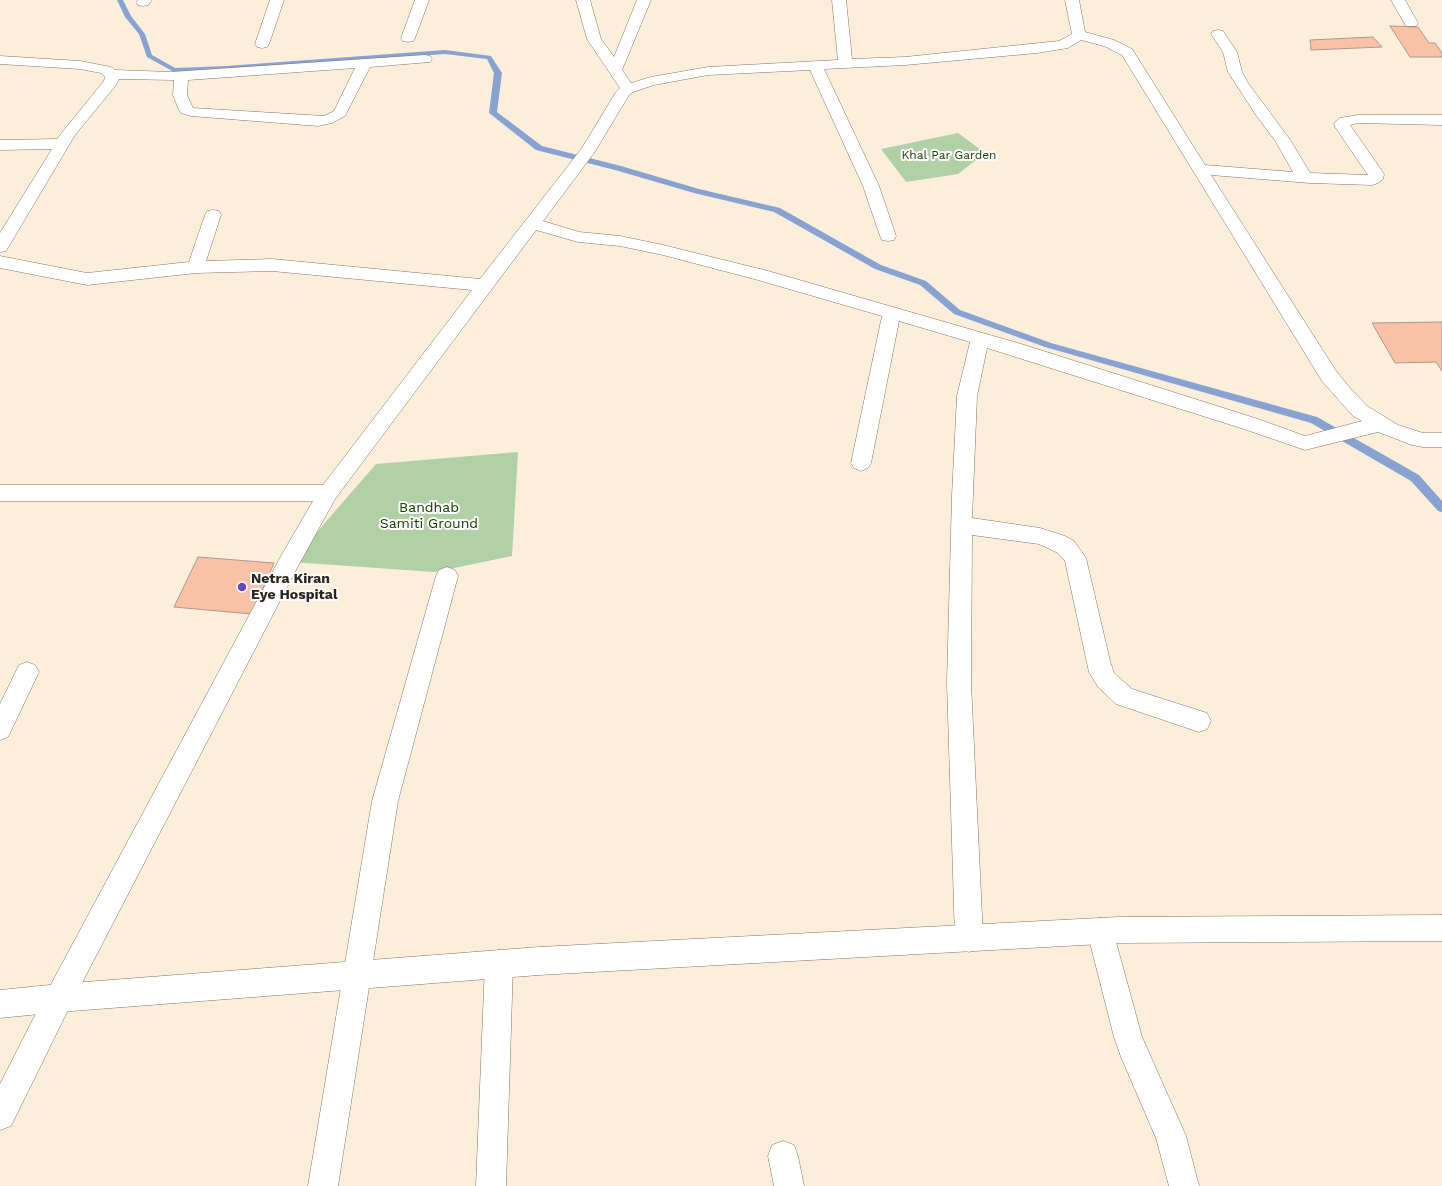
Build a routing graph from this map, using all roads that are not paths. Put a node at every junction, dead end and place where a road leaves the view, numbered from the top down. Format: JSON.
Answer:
{"nodes":[{"id":1,"x":277,"y":0,"type":"edge"},
{"id":2,"x":422,"y":0,"type":"edge"},
{"id":3,"x":583,"y":0,"type":"edge"},
{"id":4,"x":644,"y":0,"type":"edge"},
{"id":5,"x":839,"y":0,"type":"edge"},
{"id":6,"x":1072,"y":0,"type":"edge"},
{"id":7,"x":1398,"y":0,"type":"edge"},
{"id":8,"x":1411,"y":23,"type":"dead end"},
{"id":9,"x":1218,"y":34,"type":"dead end"},
{"id":10,"x":1079,"y":35,"type":"junction"},
{"id":11,"x":408,"y":38,"type":"dead end"},
{"id":12,"x":262,"y":44,"type":"dead end"},
{"id":13,"x":425,"y":59,"type":"dead end"},
{"id":14,"x":0,"y":60,"type":"edge"},
{"id":15,"x":365,"y":63,"type":"junction"},
{"id":16,"x":845,"y":63,"type":"junction"},
{"id":17,"x":815,"y":65,"type":"junction"},
{"id":18,"x":615,"y":71,"type":"junction"},
{"id":19,"x":111,"y":74,"type":"junction"},
{"id":20,"x":181,"y":76,"type":"junction"},
{"id":21,"x":628,"y":89,"type":"junction"},
{"id":22,"x":1442,"y":120,"type":"edge"},
{"id":23,"x":62,"y":144,"type":"junction"},
{"id":24,"x":0,"y":145,"type":"edge"},
{"id":25,"x":1200,"y":169,"type":"junction"},
{"id":26,"x":1304,"y":177,"type":"junction"},
{"id":27,"x":213,"y":215,"type":"dead end"},
{"id":28,"x":532,"y":223,"type":"junction"},
{"id":29,"x":888,"y":236,"type":"dead end"},
{"id":30,"x":0,"y":247,"type":"edge"},
{"id":31,"x":0,"y":262,"type":"edge"},
{"id":32,"x":196,"y":267,"type":"junction"},
{"id":33,"x":485,"y":285,"type":"junction"},
{"id":34,"x":892,"y":313,"type":"junction"},
{"id":35,"x":980,"y":339,"type":"junction"},
{"id":36,"x":1380,"y":424,"type":"junction"},
{"id":37,"x":1442,"y":440,"type":"edge"},
{"id":38,"x":861,"y":464,"type":"dead end"},
{"id":39,"x":0,"y":492,"type":"edge"},
{"id":40,"x":328,"y":493,"type":"junction"},
{"id":41,"x":962,"y":525,"type":"junction"},
{"id":42,"x":447,"y":576,"type":"dead end"},
{"id":43,"x":27,"y":672,"type":"dead end"},
{"id":44,"x":1198,"y":721,"type":"dead end"},
{"id":45,"x":0,"y":729,"type":"edge"},
{"id":46,"x":1442,"y":928,"type":"edge"},
{"id":47,"x":1100,"y":931,"type":"junction"},
{"id":48,"x":969,"y":938,"type":"junction"},
{"id":49,"x":499,"y":964,"type":"junction"},
{"id":50,"x":358,"y":974,"type":"junction"},
{"id":51,"x":59,"y":998,"type":"junction"},
{"id":52,"x":0,"y":1004,"type":"edge"},
{"id":53,"x":0,"y":1115,"type":"edge"},
{"id":54,"x":783,"y":1156,"type":"dead end"},
{"id":55,"x":323,"y":1186,"type":"edge"},
{"id":56,"x":491,"y":1186,"type":"edge"},
{"id":57,"x":789,"y":1186,"type":"edge"},
{"id":58,"x":1184,"y":1186,"type":"edge"}],
"edges":[{"from":1,"to":12,"type":"street"},
{"from":2,"to":11,"type":"street"},
{"from":3,"to":18,"type":"street"},
{"from":4,"to":18,"type":"street"},
{"from":5,"to":16,"type":"street"},
{"from":6,"to":10,"type":"street"},
{"from":7,"to":8,"type":"street"},
{"from":9,"to":26,"type":"street"},
{"from":10,"to":16,"type":"street"},
{"from":10,"to":25,"type":"street"},
{"from":13,"to":15,"type":"street"},
{"from":14,"to":19,"type":"street"},
{"from":15,"to":20,"type":"street"},
{"from":15,"to":20,"type":"street"},
{"from":16,"to":17,"type":"street"},
{"from":17,"to":21,"type":"street"},
{"from":17,"to":29,"type":"street"},
{"from":18,"to":21,"type":"street"},
{"from":19,"to":20,"type":"street"},
{"from":19,"to":23,"type":"street"},
{"from":21,"to":28,"type":"street"},
{"from":22,"to":26,"type":"street"},
{"from":23,"to":24,"type":"street"},
{"from":23,"to":30,"type":"street"},
{"from":25,"to":26,"type":"street"},
{"from":25,"to":36,"type":"street"},
{"from":27,"to":32,"type":"street"},
{"from":28,"to":33,"type":"street"},
{"from":28,"to":34,"type":"street"},
{"from":31,"to":32,"type":"street"},
{"from":32,"to":33,"type":"street"},
{"from":33,"to":40,"type":"street"},
{"from":34,"to":35,"type":"street"},
{"from":34,"to":38,"type":"street"},
{"from":35,"to":36,"type":"street"},
{"from":35,"to":41,"type":"street"},
{"from":36,"to":37,"type":"street"},
{"from":39,"to":40,"type":"street"},
{"from":40,"to":51,"type":"street"},
{"from":41,"to":44,"type":"street"},
{"from":41,"to":48,"type":"street"},
{"from":42,"to":50,"type":"street"},
{"from":43,"to":45,"type":"street"},
{"from":46,"to":47,"type":"street"},
{"from":47,"to":48,"type":"street"},
{"from":47,"to":58,"type":"street"},
{"from":48,"to":49,"type":"street"},
{"from":49,"to":50,"type":"street"},
{"from":49,"to":56,"type":"street"},
{"from":50,"to":51,"type":"street"},
{"from":50,"to":55,"type":"street"},
{"from":51,"to":52,"type":"street"},
{"from":51,"to":53,"type":"street"},
{"from":54,"to":57,"type":"street"}]}
